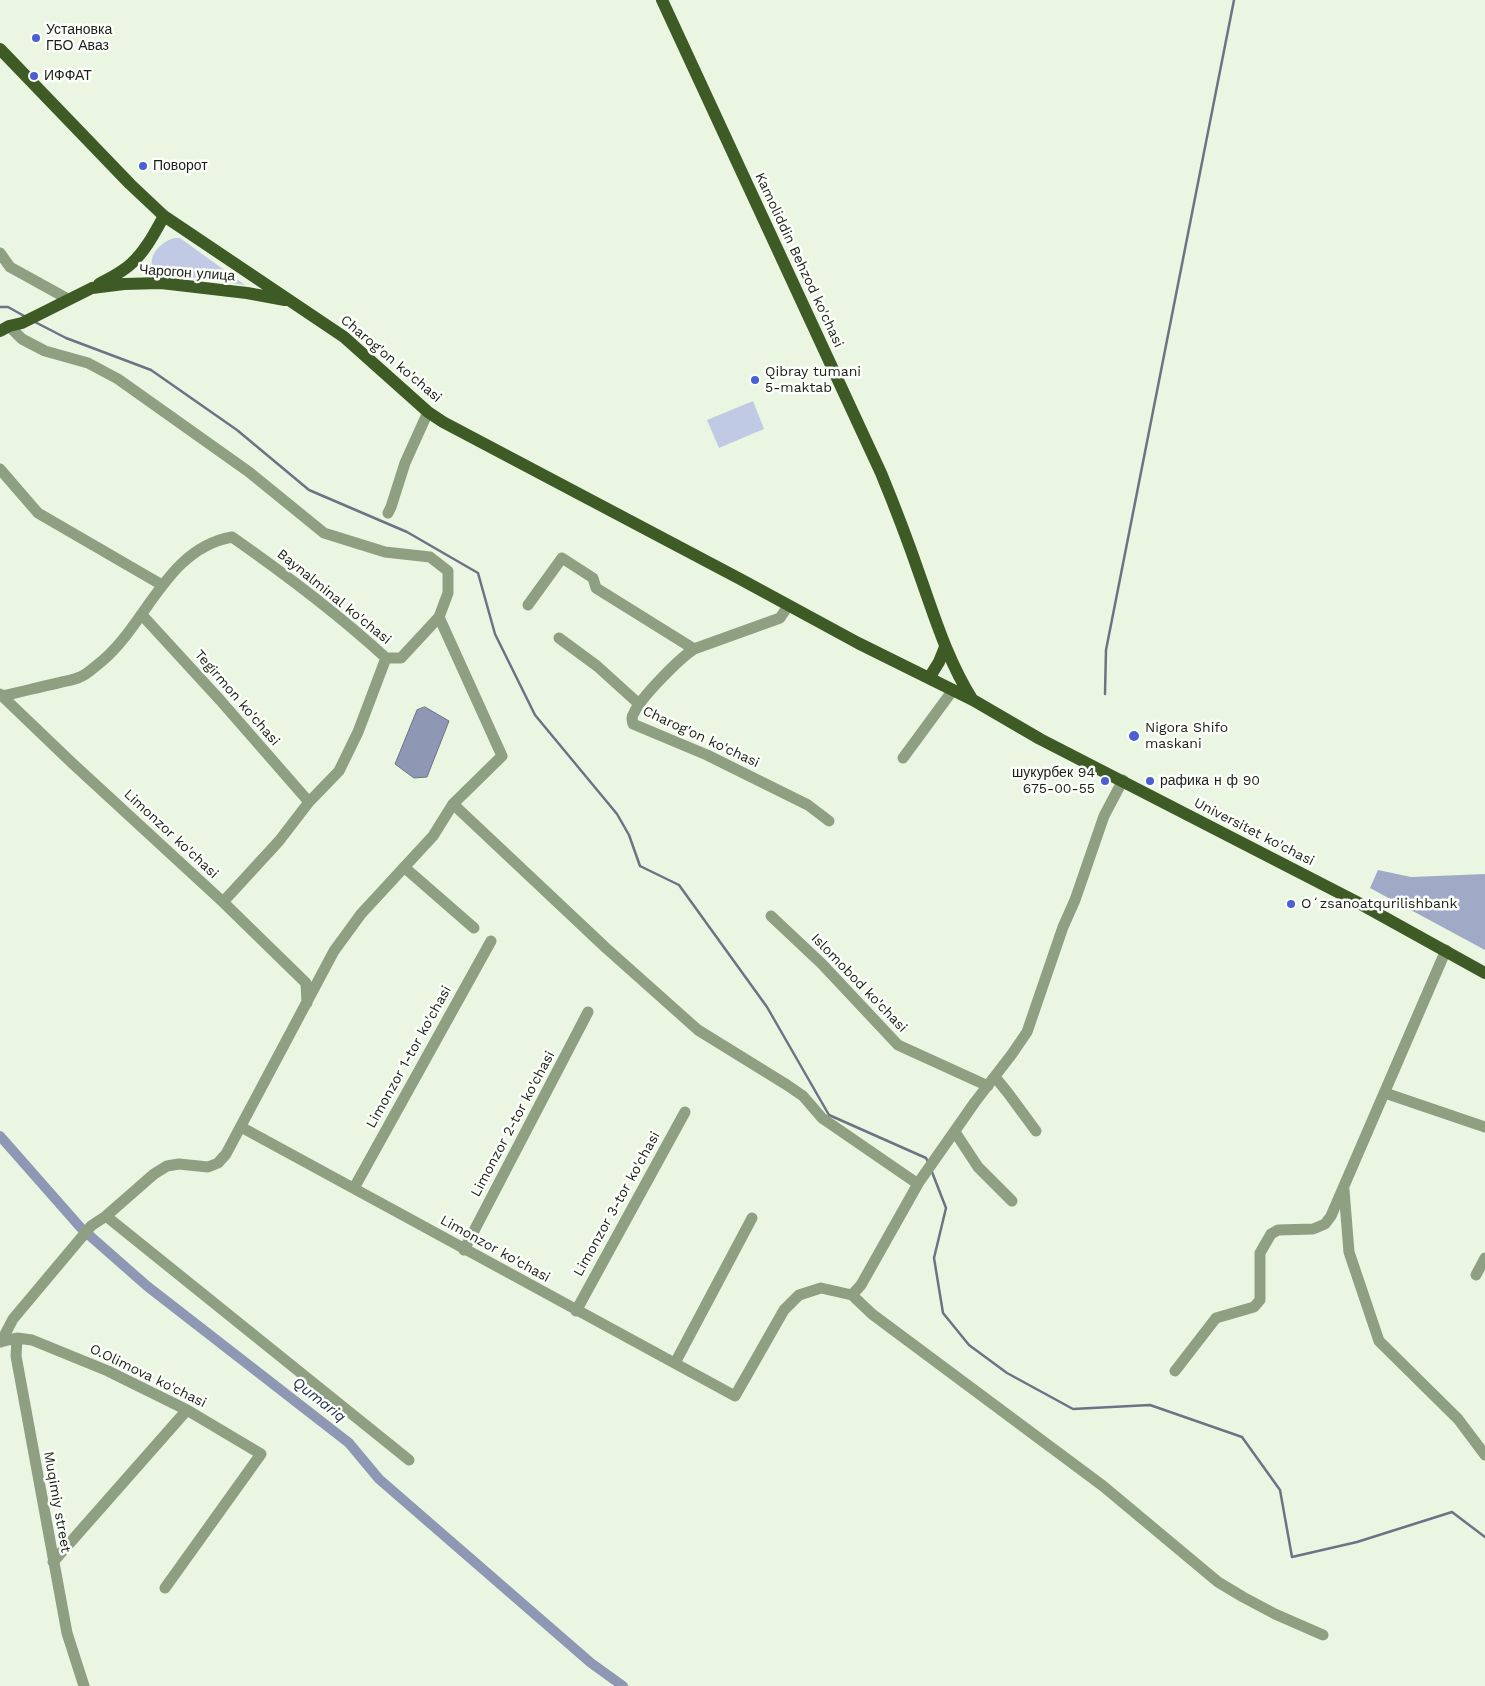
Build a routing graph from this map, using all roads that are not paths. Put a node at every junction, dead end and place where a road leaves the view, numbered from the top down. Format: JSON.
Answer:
{"nodes":[{"id":1,"x":662,"y":0,"type":"edge"},
{"id":2,"x":0,"y":49,"type":"edge"},
{"id":3,"x":164,"y":216,"type":"junction"},
{"id":4,"x":0,"y":253,"type":"edge"},
{"id":5,"x":92,"y":288,"type":"junction"},
{"id":6,"x":68,"y":299,"type":"junction"},
{"id":7,"x":290,"y":301,"type":"junction"},
{"id":8,"x":10,"y":327,"type":"edge"},
{"id":9,"x":428,"y":412,"type":"junction"},
{"id":10,"x":0,"y":469,"type":"edge"},
{"id":11,"x":388,"y":513,"type":"dead end"},
{"id":12,"x":162,"y":585,"type":"junction"},
{"id":13,"x":528,"y":605,"type":"dead end"},
{"id":14,"x":788,"y":606,"type":"junction"},
{"id":15,"x":142,"y":615,"type":"junction"},
{"id":16,"x":439,"y":617,"type":"junction"},
{"id":17,"x":559,"y":638,"type":"dead end"},
{"id":18,"x":945,"y":647,"type":"junction"},
{"id":19,"x":694,"y":649,"type":"junction"},
{"id":20,"x":386,"y":658,"type":"junction"},
{"id":21,"x":930,"y":678,"type":"junction"},
{"id":22,"x":953,"y":690,"type":"junction"},
{"id":23,"x":1,"y":695,"type":"edge"},
{"id":24,"x":973,"y":700,"type":"junction"},
{"id":25,"x":639,"y":704,"type":"junction"},
{"id":26,"x":903,"y":758,"type":"dead end"},
{"id":27,"x":1122,"y":780,"type":"junction"},
{"id":28,"x":309,"y":802,"type":"junction"},
{"id":29,"x":453,"y":804,"type":"junction"},
{"id":30,"x":829,"y":821,"type":"dead end"},
{"id":31,"x":404,"y":868,"type":"junction"},
{"id":32,"x":223,"y":902,"type":"junction"},
{"id":33,"x":770,"y":916,"type":"dead end"},
{"id":34,"x":474,"y":928,"type":"dead end"},
{"id":35,"x":491,"y":941,"type":"dead end"},
{"id":36,"x":1446,"y":950,"type":"junction"},
{"id":37,"x":1485,"y":973,"type":"edge"},
{"id":38,"x":308,"y":1003,"type":"junction"},
{"id":39,"x":588,"y":1012,"type":"dead end"},
{"id":40,"x":991,"y":1081,"type":"junction"},
{"id":41,"x":1385,"y":1093,"type":"junction"},
{"id":42,"x":685,"y":1112,"type":"dead end"},
{"id":43,"x":241,"y":1127,"type":"junction"},
{"id":44,"x":1485,"y":1127,"type":"edge"},
{"id":45,"x":1036,"y":1131,"type":"dead end"},
{"id":46,"x":955,"y":1132,"type":"junction"},
{"id":47,"x":919,"y":1182,"type":"junction"},
{"id":48,"x":354,"y":1188,"type":"junction"},
{"id":49,"x":1343,"y":1188,"type":"junction"},
{"id":50,"x":1012,"y":1201,"type":"dead end"},
{"id":51,"x":106,"y":1216,"type":"junction"},
{"id":52,"x":752,"y":1218,"type":"dead end"},
{"id":53,"x":464,"y":1250,"type":"junction"},
{"id":54,"x":1485,"y":1258,"type":"edge"},
{"id":55,"x":1476,"y":1275,"type":"dead end"},
{"id":56,"x":852,"y":1295,"type":"junction"},
{"id":57,"x":576,"y":1311,"type":"junction"},
{"id":58,"x":17,"y":1338,"type":"junction"},
{"id":59,"x":1,"y":1342,"type":"edge"},
{"id":60,"x":675,"y":1363,"type":"junction"},
{"id":61,"x":1174,"y":1371,"type":"dead end"},
{"id":62,"x":187,"y":1410,"type":"junction"},
{"id":63,"x":1485,"y":1455,"type":"edge"},
{"id":64,"x":409,"y":1460,"type":"dead end"},
{"id":65,"x":53,"y":1562,"type":"junction"},
{"id":66,"x":165,"y":1588,"type":"dead end"},
{"id":67,"x":1322,"y":1635,"type":"dead end"},
{"id":68,"x":84,"y":1686,"type":"edge"}],
"edges":[{"from":1,"to":18,"type":"main road","name":"Kamoliddin Behzod ko'chasi"},
{"from":2,"to":3,"type":"main road","name":"Charog'on ko'chasi"},
{"from":3,"to":5,"type":"main road"},
{"from":3,"to":7,"type":"main road","name":"Charog'on ko'chasi"},
{"from":4,"to":6,"type":"street"},
{"from":5,"to":6,"type":"main road","name":"Чарогон улица"},
{"from":5,"to":7,"type":"main road","name":"Чарогон улица"},
{"from":6,"to":8,"type":"main road","name":"Чарогон улица"},
{"from":7,"to":9,"type":"main road","name":"Charog'on ko'chasi"},
{"from":8,"to":16,"type":"street","name":"Baynalminal ko'chasi"},
{"from":9,"to":11,"type":"street"},
{"from":9,"to":14,"type":"main road","name":"Charog'on ko'chasi"},
{"from":10,"to":12,"type":"street"},
{"from":12,"to":15,"type":"street","name":"Baynalminal ko'chasi"},
{"from":12,"to":20,"type":"street","name":"Baynalminal ko'chasi"},
{"from":13,"to":19,"type":"street"},
{"from":14,"to":19,"type":"street","name":"Charog'on ko'chasi"},
{"from":14,"to":21,"type":"main road","name":"Charog'on ko'chasi"},
{"from":15,"to":23,"type":"street","name":"Baynalminal ko'chasi"},
{"from":15,"to":28,"type":"street","name":"Tegirmon ko'chasi"},
{"from":16,"to":20,"type":"street","name":"Baynalminal ko'chasi"},
{"from":16,"to":29,"type":"street"},
{"from":17,"to":25,"type":"street"},
{"from":18,"to":21,"type":"main road"},
{"from":18,"to":24,"type":"main road","name":"Kamoliddin Behzod ko'chasi"},
{"from":19,"to":25,"type":"street","name":"Charog'on ko'chasi"},
{"from":20,"to":28,"type":"street"},
{"from":21,"to":22,"type":"main road","name":"Universitet ko'chasi"},
{"from":22,"to":24,"type":"main road","name":"Universitet ko'chasi"},
{"from":22,"to":26,"type":"street"},
{"from":23,"to":32,"type":"street","name":"Limonzor ko'chasi"},
{"from":24,"to":27,"type":"main road","name":"Universitet ko'chasi"},
{"from":25,"to":30,"type":"street","name":"Charog'on ko'chasi"},
{"from":27,"to":36,"type":"main road","name":"Universitet ko'chasi"},
{"from":27,"to":40,"type":"street"},
{"from":28,"to":32,"type":"street"},
{"from":29,"to":31,"type":"street"},
{"from":29,"to":47,"type":"street"},
{"from":31,"to":34,"type":"street"},
{"from":31,"to":38,"type":"street"},
{"from":32,"to":38,"type":"street","name":"Limonzor ko'chasi"},
{"from":33,"to":40,"type":"street","name":"Islomobod ko'chasi"},
{"from":35,"to":48,"type":"street","name":"Limonzor 1-tor ko'chasi"},
{"from":36,"to":37,"type":"main road","name":"Universitet ko'chasi"},
{"from":36,"to":41,"type":"street"},
{"from":38,"to":43,"type":"street"},
{"from":39,"to":53,"type":"street","name":"Limonzor 2-tor ko'chasi"},
{"from":40,"to":45,"type":"street"},
{"from":40,"to":46,"type":"street"},
{"from":41,"to":44,"type":"street"},
{"from":41,"to":49,"type":"street"},
{"from":42,"to":57,"type":"street","name":"Limonzor 3-tor ko'chasi"},
{"from":43,"to":48,"type":"street","name":"Limonzor ko'chasi"},
{"from":43,"to":51,"type":"street"},
{"from":46,"to":47,"type":"street"},
{"from":46,"to":50,"type":"street"},
{"from":47,"to":56,"type":"street"},
{"from":48,"to":53,"type":"street","name":"Limonzor ko'chasi"},
{"from":49,"to":61,"type":"street"},
{"from":49,"to":63,"type":"street"},
{"from":51,"to":59,"type":"street"},
{"from":51,"to":64,"type":"street"},
{"from":52,"to":60,"type":"street"},
{"from":53,"to":57,"type":"street","name":"Limonzor ko'chasi"},
{"from":54,"to":55,"type":"street"},
{"from":56,"to":60,"type":"street","name":"Limonzor ko'chasi"},
{"from":56,"to":67,"type":"street"},
{"from":57,"to":60,"type":"street","name":"Limonzor ko'chasi"},
{"from":58,"to":59,"type":"street"},
{"from":58,"to":62,"type":"street","name":"O.Olimova ko'chasi"},
{"from":58,"to":65,"type":"street","name":"Muqimiy street"},
{"from":62,"to":65,"type":"street"},
{"from":62,"to":66,"type":"street","name":"O.Olimova ko'chasi"},
{"from":65,"to":68,"type":"street","name":"Muqimiy street"}]}
